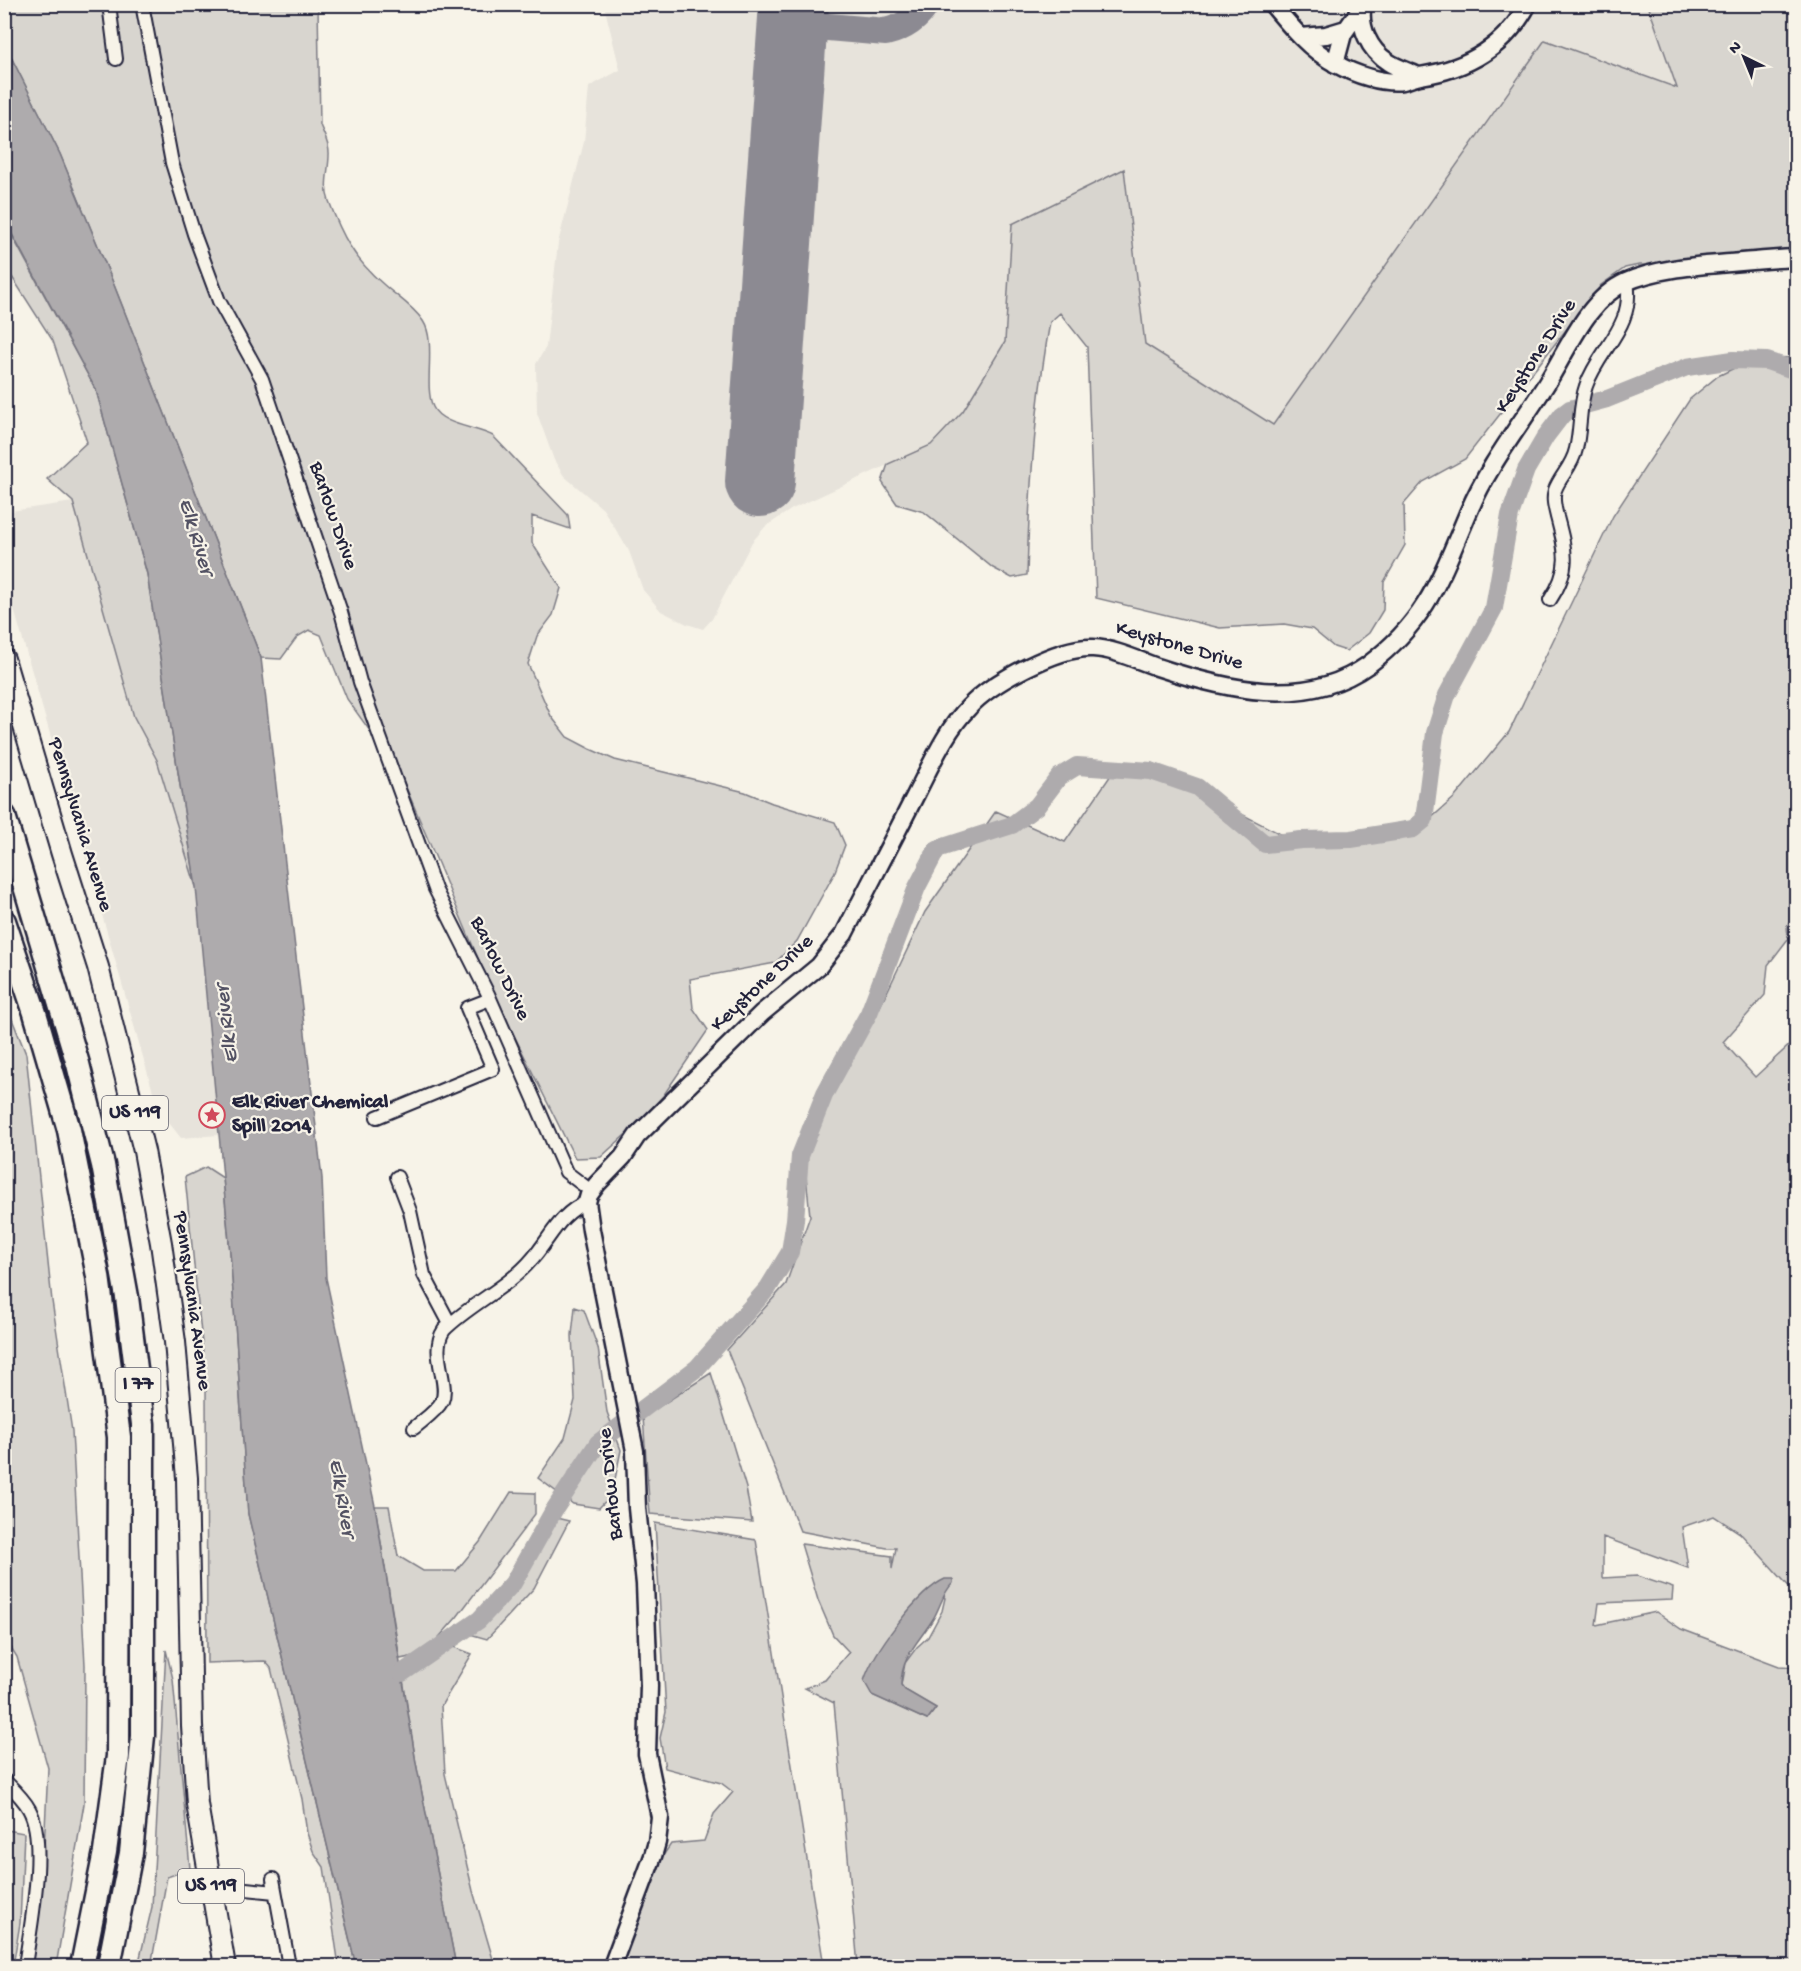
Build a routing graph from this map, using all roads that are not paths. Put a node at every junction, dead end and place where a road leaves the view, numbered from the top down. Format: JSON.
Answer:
{"nodes":[{"id":1,"x":109,"y":4,"type":"edge"},
{"id":2,"x":142,"y":4,"type":"edge"},
{"id":3,"x":1272,"y":4,"type":"edge"},
{"id":4,"x":1528,"y":4,"type":"edge"},
{"id":5,"x":1363,"y":6,"type":"edge"},
{"id":6,"x":1346,"y":29,"type":"junction"},
{"id":7,"x":1301,"y":37,"type":"junction"},
{"id":8,"x":116,"y":59,"type":"dead end"},
{"id":9,"x":1335,"y":64,"type":"junction"},
{"id":10,"x":1418,"y":76,"type":"junction"},
{"id":11,"x":1797,"y":258,"type":"edge"},
{"id":12,"x":1627,"y":282,"type":"junction"},
{"id":13,"x":1550,"y":600,"type":"dead end"},
{"id":14,"x":4,"y":659,"type":"edge"},
{"id":15,"x":4,"y":816,"type":"edge"},
{"id":16,"x":4,"y":921,"type":"edge"},
{"id":17,"x":490,"y":999,"type":"junction"},
{"id":18,"x":377,"y":1117,"type":"dead end"},
{"id":19,"x":397,"y":1177,"type":"dead end"},
{"id":20,"x":589,"y":1196,"type":"junction"},
{"id":21,"x":450,"y":1324,"type":"junction"},
{"id":22,"x":414,"y":1428,"type":"dead end"},
{"id":23,"x":4,"y":1780,"type":"edge"},
{"id":24,"x":131,"y":1853,"type":"junction"},
{"id":25,"x":273,"y":1879,"type":"dead end"},
{"id":26,"x":275,"y":1892,"type":"junction"},
{"id":27,"x":212,"y":1893,"type":"junction"},
{"id":28,"x":25,"y":1966,"type":"edge"},
{"id":29,"x":82,"y":1966,"type":"edge"},
{"id":30,"x":109,"y":1966,"type":"edge"},
{"id":31,"x":117,"y":1966,"type":"edge"},
{"id":32,"x":225,"y":1966,"type":"edge"},
{"id":33,"x":289,"y":1966,"type":"edge"},
{"id":34,"x":612,"y":1966,"type":"edge"}],
"edges":[{"from":1,"to":8,"type":"street"},
{"from":2,"to":17,"type":"street","name":"Barlow Drive"},
{"from":3,"to":7,"type":"street"},
{"from":4,"to":10,"type":"street"},
{"from":5,"to":6,"type":"street"},
{"from":5,"to":10,"type":"street"},
{"from":6,"to":7,"type":"street"},
{"from":6,"to":9,"type":"street"},
{"from":7,"to":9,"type":"street"},
{"from":9,"to":10,"type":"street"},
{"from":11,"to":12,"type":"street","name":"Keystone Drive"},
{"from":12,"to":13,"type":"street"},
{"from":12,"to":20,"type":"street","name":"Keystone Drive"},
{"from":14,"to":27,"type":"main road","name":"Pennsylvania Avenue","number":"US 119"},
{"from":15,"to":24,"type":"highway","number":"I 77"},
{"from":16,"to":29,"type":"highway","number":"I 77"},
{"from":17,"to":18,"type":"street"},
{"from":17,"to":20,"type":"street","name":"Barlow Drive"},
{"from":19,"to":21,"type":"street"},
{"from":20,"to":21,"type":"street","name":"Keystone Drive"},
{"from":20,"to":34,"type":"street","name":"Barlow Drive"},
{"from":21,"to":22,"type":"street"},
{"from":23,"to":28,"type":"street"},
{"from":24,"to":30,"type":"highway","number":"I 77"},
{"from":24,"to":31,"type":"highway"},
{"from":25,"to":26,"type":"street"},
{"from":26,"to":27,"type":"street"},
{"from":26,"to":33,"type":"street"},
{"from":27,"to":32,"type":"main road","name":"Pennsylvania Avenue","number":"US 119"}]}
